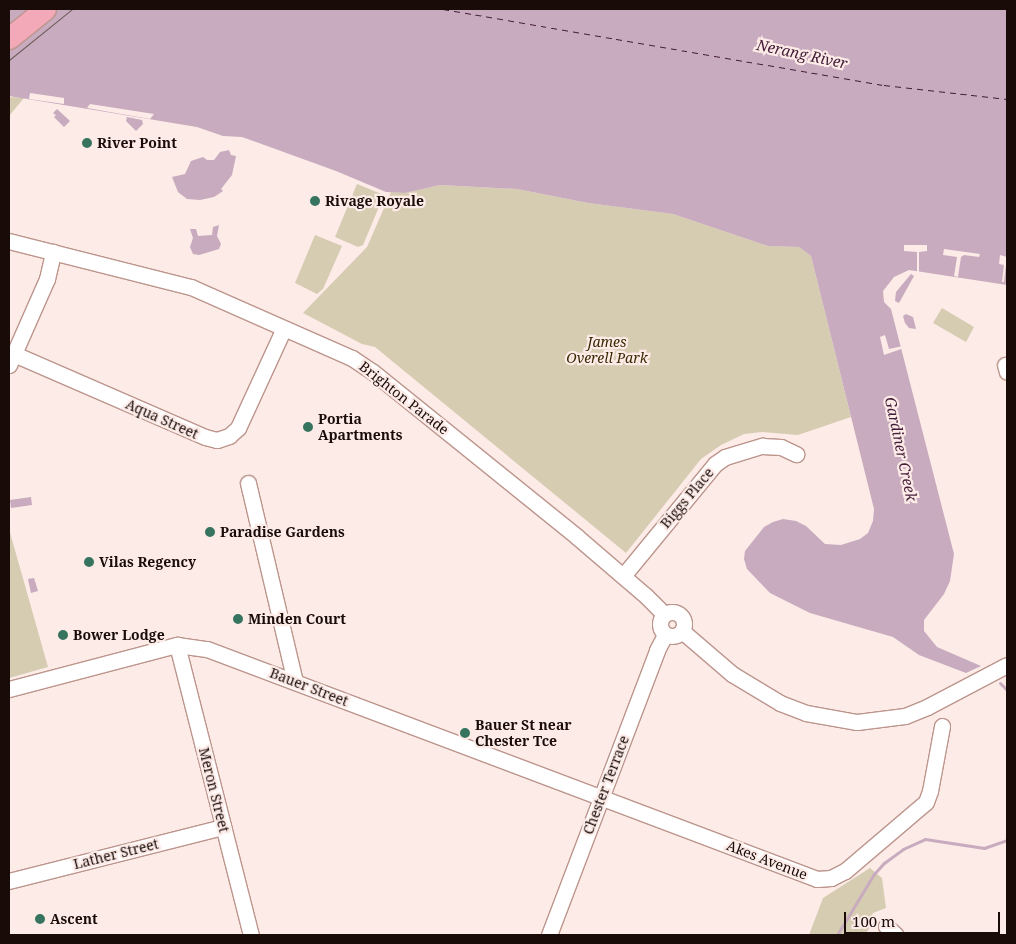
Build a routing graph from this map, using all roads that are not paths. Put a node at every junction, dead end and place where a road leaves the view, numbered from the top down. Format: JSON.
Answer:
{"nodes":[{"id":1,"x":27,"y":9,"type":"edge"},
{"id":2,"x":44,"y":9,"type":"edge"},
{"id":3,"x":9,"y":24,"type":"edge"},
{"id":4,"x":9,"y":38,"type":"edge"},
{"id":5,"x":9,"y":241,"type":"edge"},
{"id":6,"x":54,"y":252,"type":"junction"},
{"id":7,"x":283,"y":330,"type":"junction"},
{"id":8,"x":11,"y":359,"type":"edge"},
{"id":9,"x":796,"y":454,"type":"dead end"},
{"id":10,"x":248,"y":483,"type":"dead end"},
{"id":11,"x":623,"y":576,"type":"junction"},
{"id":12,"x":664,"y":614,"type":"junction"},
{"id":13,"x":682,"y":631,"type":"junction"},
{"id":14,"x":665,"y":634,"type":"junction"},
{"id":15,"x":177,"y":645,"type":"junction"},
{"id":16,"x":1005,"y":666,"type":"edge"},
{"id":17,"x":295,"y":682,"type":"junction"},
{"id":18,"x":9,"y":689,"type":"edge"},
{"id":19,"x":942,"y":726,"type":"dead end"},
{"id":20,"x":601,"y":798,"type":"junction"},
{"id":21,"x":223,"y":827,"type":"junction"},
{"id":22,"x":9,"y":881,"type":"edge"},
{"id":23,"x":251,"y":935,"type":"edge"},
{"id":24,"x":549,"y":935,"type":"edge"}],
"edges":[{"from":1,"to":3,"type":"highway"},
{"from":2,"to":4,"type":"highway"},
{"from":5,"to":6,"type":"street","name":"Brighton Parade"},
{"from":6,"to":7,"type":"street","name":"Brighton Parade"},
{"from":6,"to":8,"type":"street"},
{"from":7,"to":8,"type":"street","name":"Aqua Street"},
{"from":7,"to":11,"type":"street","name":"Brighton Parade"},
{"from":9,"to":11,"type":"street","name":"Biggs Place"},
{"from":10,"to":17,"type":"street"},
{"from":11,"to":12,"type":"street","name":"Brighton Parade"},
{"from":12,"to":13,"type":"street"},
{"from":12,"to":14,"type":"street"},
{"from":13,"to":14,"type":"street"},
{"from":13,"to":16,"type":"street"},
{"from":14,"to":20,"type":"street","name":"Chester Terrace"},
{"from":15,"to":17,"type":"street","name":"Bauer Street"},
{"from":15,"to":18,"type":"street","name":"Bauer Street"},
{"from":15,"to":21,"type":"street","name":"Meron Street"},
{"from":17,"to":20,"type":"street","name":"Bauer Street"},
{"from":19,"to":20,"type":"street","name":"Akes Avenue"},
{"from":20,"to":24,"type":"street","name":"Chester Terrace"},
{"from":21,"to":22,"type":"street","name":"Lather Street"},
{"from":21,"to":23,"type":"street","name":"Meron Street"}]}
